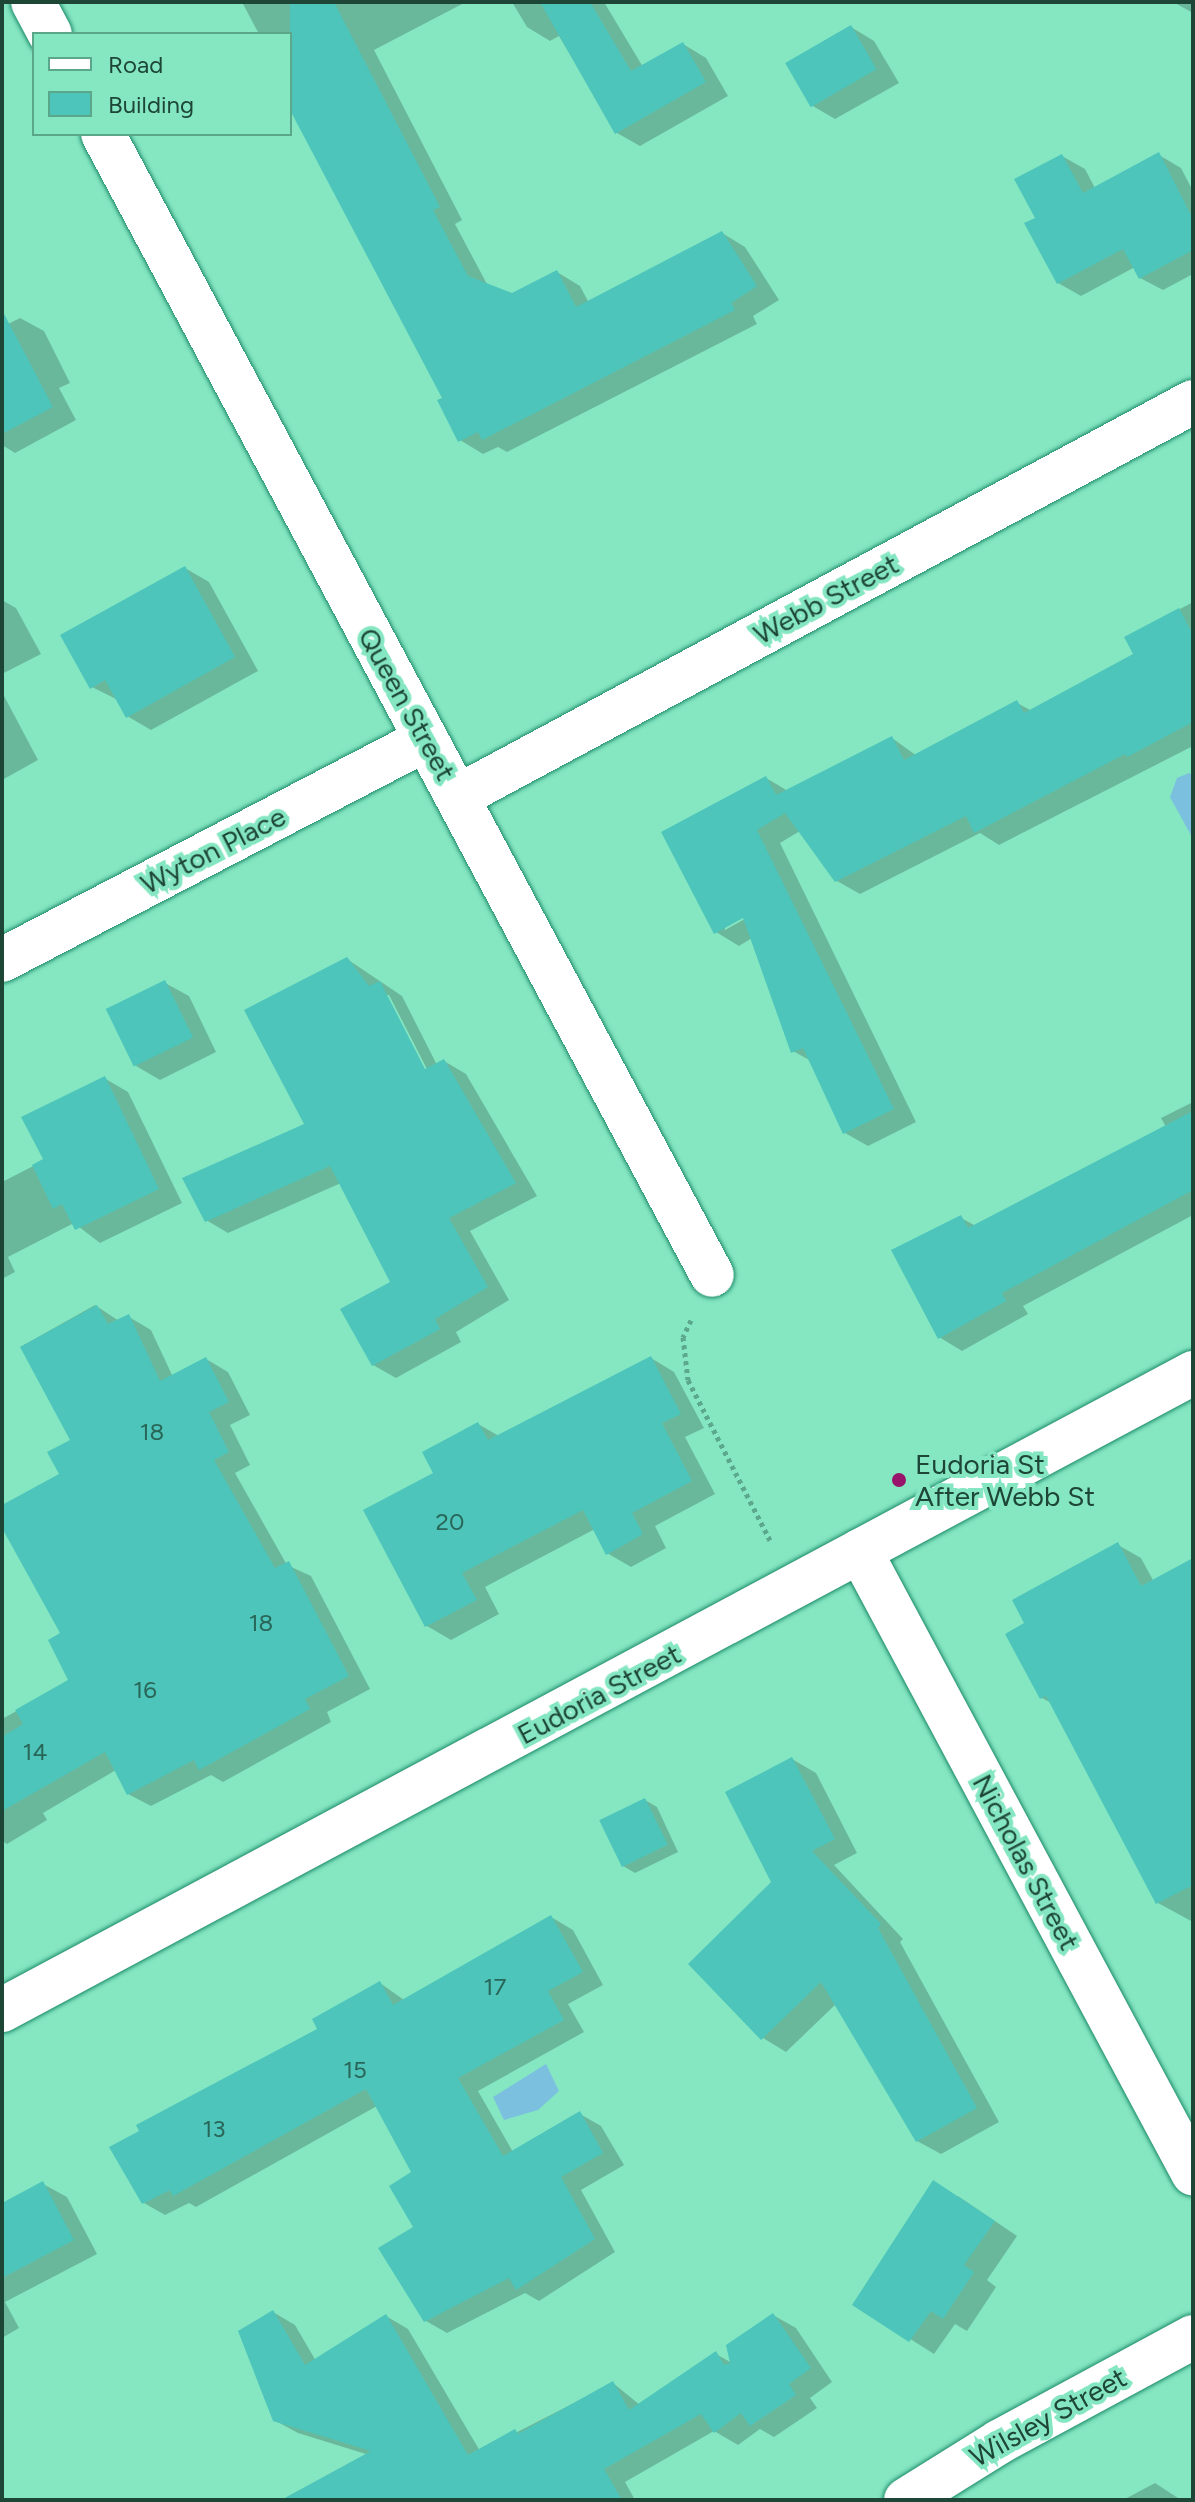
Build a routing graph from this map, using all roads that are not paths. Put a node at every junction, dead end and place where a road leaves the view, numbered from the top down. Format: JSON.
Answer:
{"nodes":[{"id":1,"x":33,"y":2,"type":"edge"},
{"id":2,"x":49,"y":32,"type":"edge"},
{"id":3,"x":104,"y":136,"type":"edge"},
{"id":4,"x":1193,"y":402,"type":"edge"},
{"id":5,"x":424,"y":740,"type":"junction"},
{"id":6,"x":459,"y":796,"type":"junction"},
{"id":7,"x":2,"y":960,"type":"edge"},
{"id":8,"x":712,"y":1275,"type":"road end"},
{"id":9,"x":1193,"y":1373,"type":"edge"},
{"id":10,"x":860,"y":1551,"type":"junction"},
{"id":11,"x":2,"y":2010,"type":"edge"},
{"id":12,"x":1193,"y":2173,"type":"edge"},
{"id":13,"x":1193,"y":2337,"type":"edge"},
{"id":14,"x":906,"y":2500,"type":"edge"}],
"edges":[{"from":1,"to":2,"type":"street"},
{"from":3,"to":5,"type":"street","name":"Queen Street"},
{"from":4,"to":6,"type":"street","name":"Webb Street"},
{"from":5,"to":6,"type":"street","name":"Queen Street"},
{"from":5,"to":7,"type":"street","name":"Wyton Place"},
{"from":6,"to":8,"type":"street","name":"Queen Street"},
{"from":9,"to":10,"type":"street","name":"Eudoria Street"},
{"from":10,"to":11,"type":"street","name":"Eudoria Street"},
{"from":10,"to":12,"type":"street","name":"Nicholas Street"},
{"from":13,"to":14,"type":"street","name":"Wilsley Street"}]}
